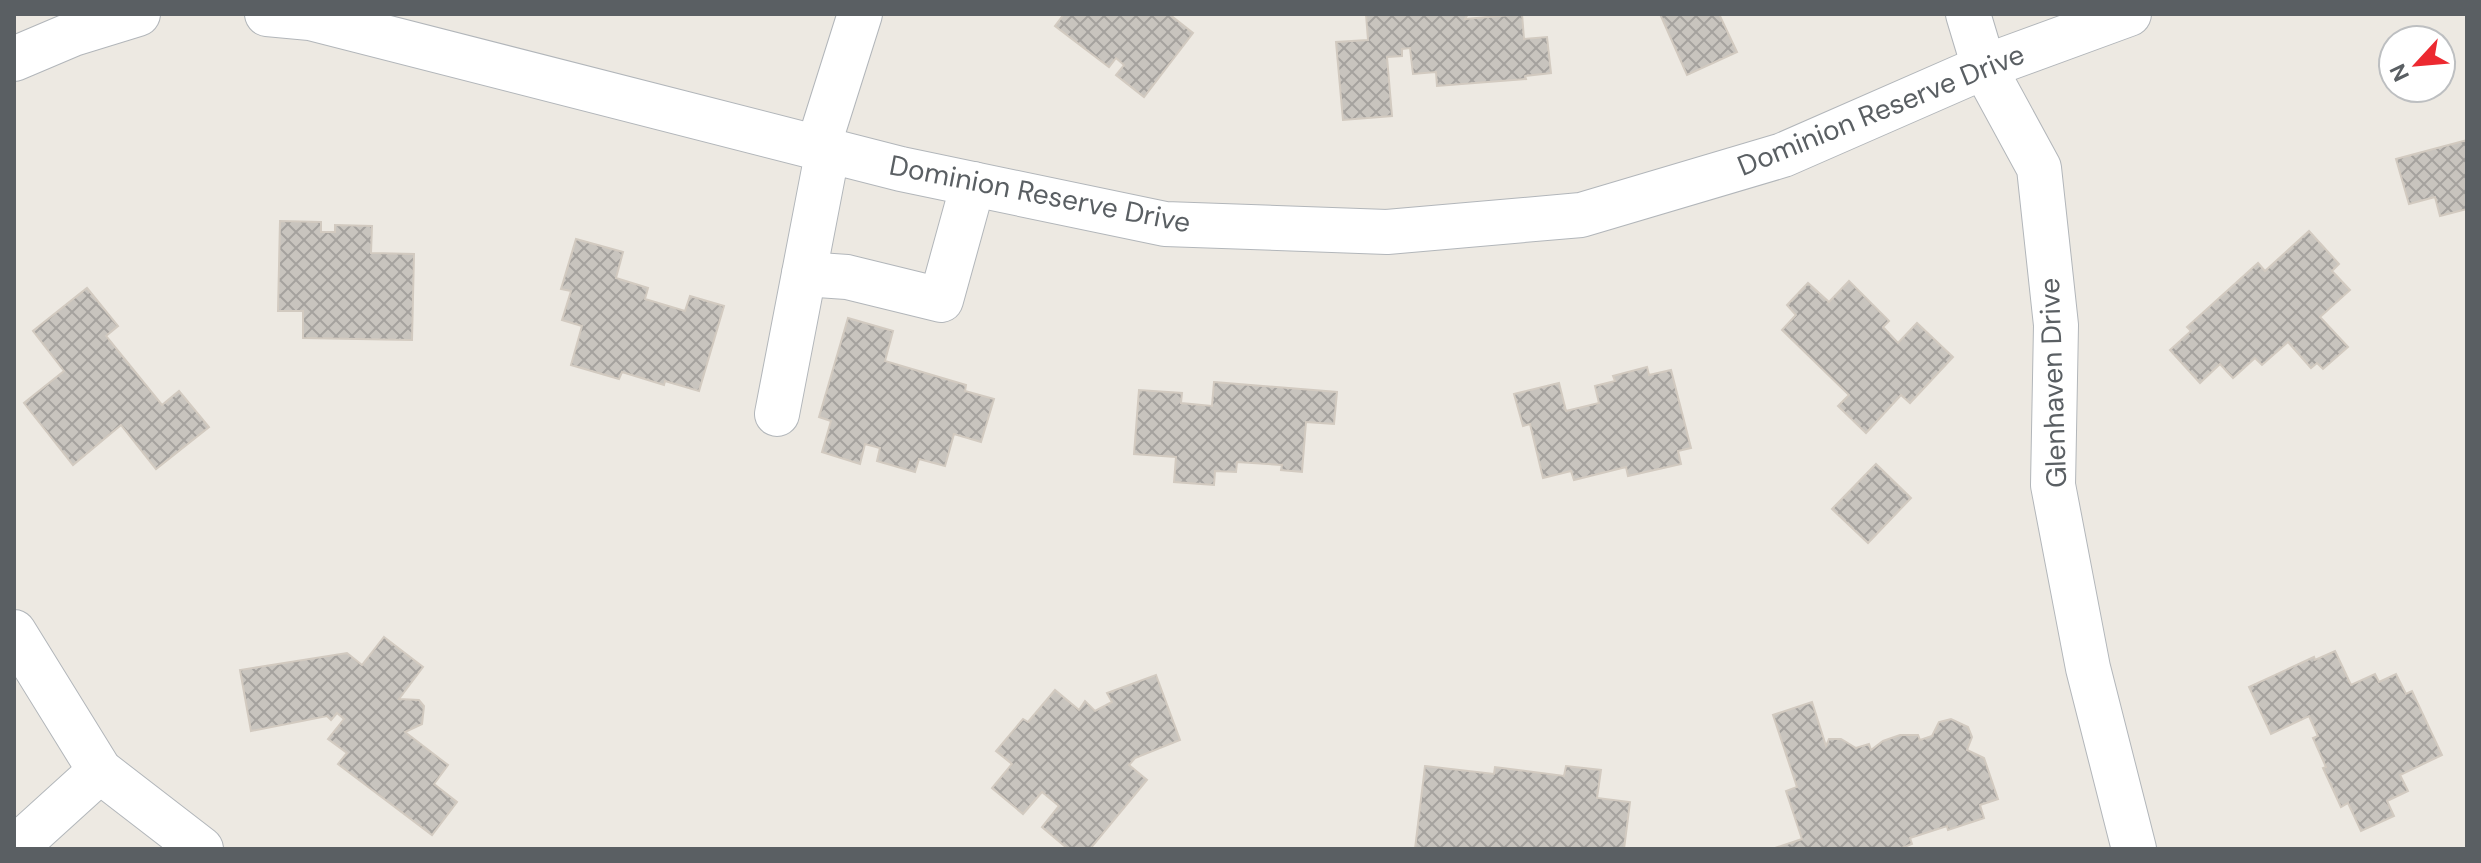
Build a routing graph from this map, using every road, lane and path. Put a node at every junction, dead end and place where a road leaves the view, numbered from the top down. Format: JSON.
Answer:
{"nodes":[{"id":1,"x":138,"y":14,"type":"edge"},
{"id":2,"x":267,"y":14,"type":"edge"},
{"id":3,"x":860,"y":14,"type":"edge"},
{"id":4,"x":1968,"y":14,"type":"edge"},
{"id":5,"x":2129,"y":14,"type":"edge"},
{"id":6,"x":14,"y":59,"type":"edge"},
{"id":7,"x":1984,"y":67,"type":"junction"},
{"id":8,"x":823,"y":148,"type":"junction"},
{"id":9,"x":973,"y":184,"type":"junction"},
{"id":10,"x":804,"y":274,"type":"junction"},
{"id":11,"x":777,"y":414,"type":"dead end"},
{"id":12,"x":14,"y":632,"type":"edge"},
{"id":13,"x":100,"y":771,"type":"junction"},
{"id":14,"x":14,"y":849,"type":"edge"},
{"id":15,"x":201,"y":849,"type":"edge"},
{"id":16,"x":2134,"y":849,"type":"edge"}],
"edges":[{"from":1,"to":6,"type":"street"},
{"from":2,"to":8,"type":"street","name":"Dominion Reserve Drive"},
{"from":3,"to":8,"type":"street"},
{"from":4,"to":7,"type":"street","name":"Glenhaven Drive"},
{"from":5,"to":7,"type":"street","name":"Dominion Reserve Drive"},
{"from":7,"to":9,"type":"street","name":"Dominion Reserve Drive"},
{"from":7,"to":16,"type":"street","name":"Glenhaven Drive"},
{"from":8,"to":9,"type":"street","name":"Dominion Reserve Drive"},
{"from":8,"to":10,"type":"street"},
{"from":9,"to":10,"type":"street"},
{"from":10,"to":11,"type":"street"},
{"from":12,"to":13,"type":"street"},
{"from":13,"to":14,"type":"street"},
{"from":13,"to":15,"type":"street"}]}
